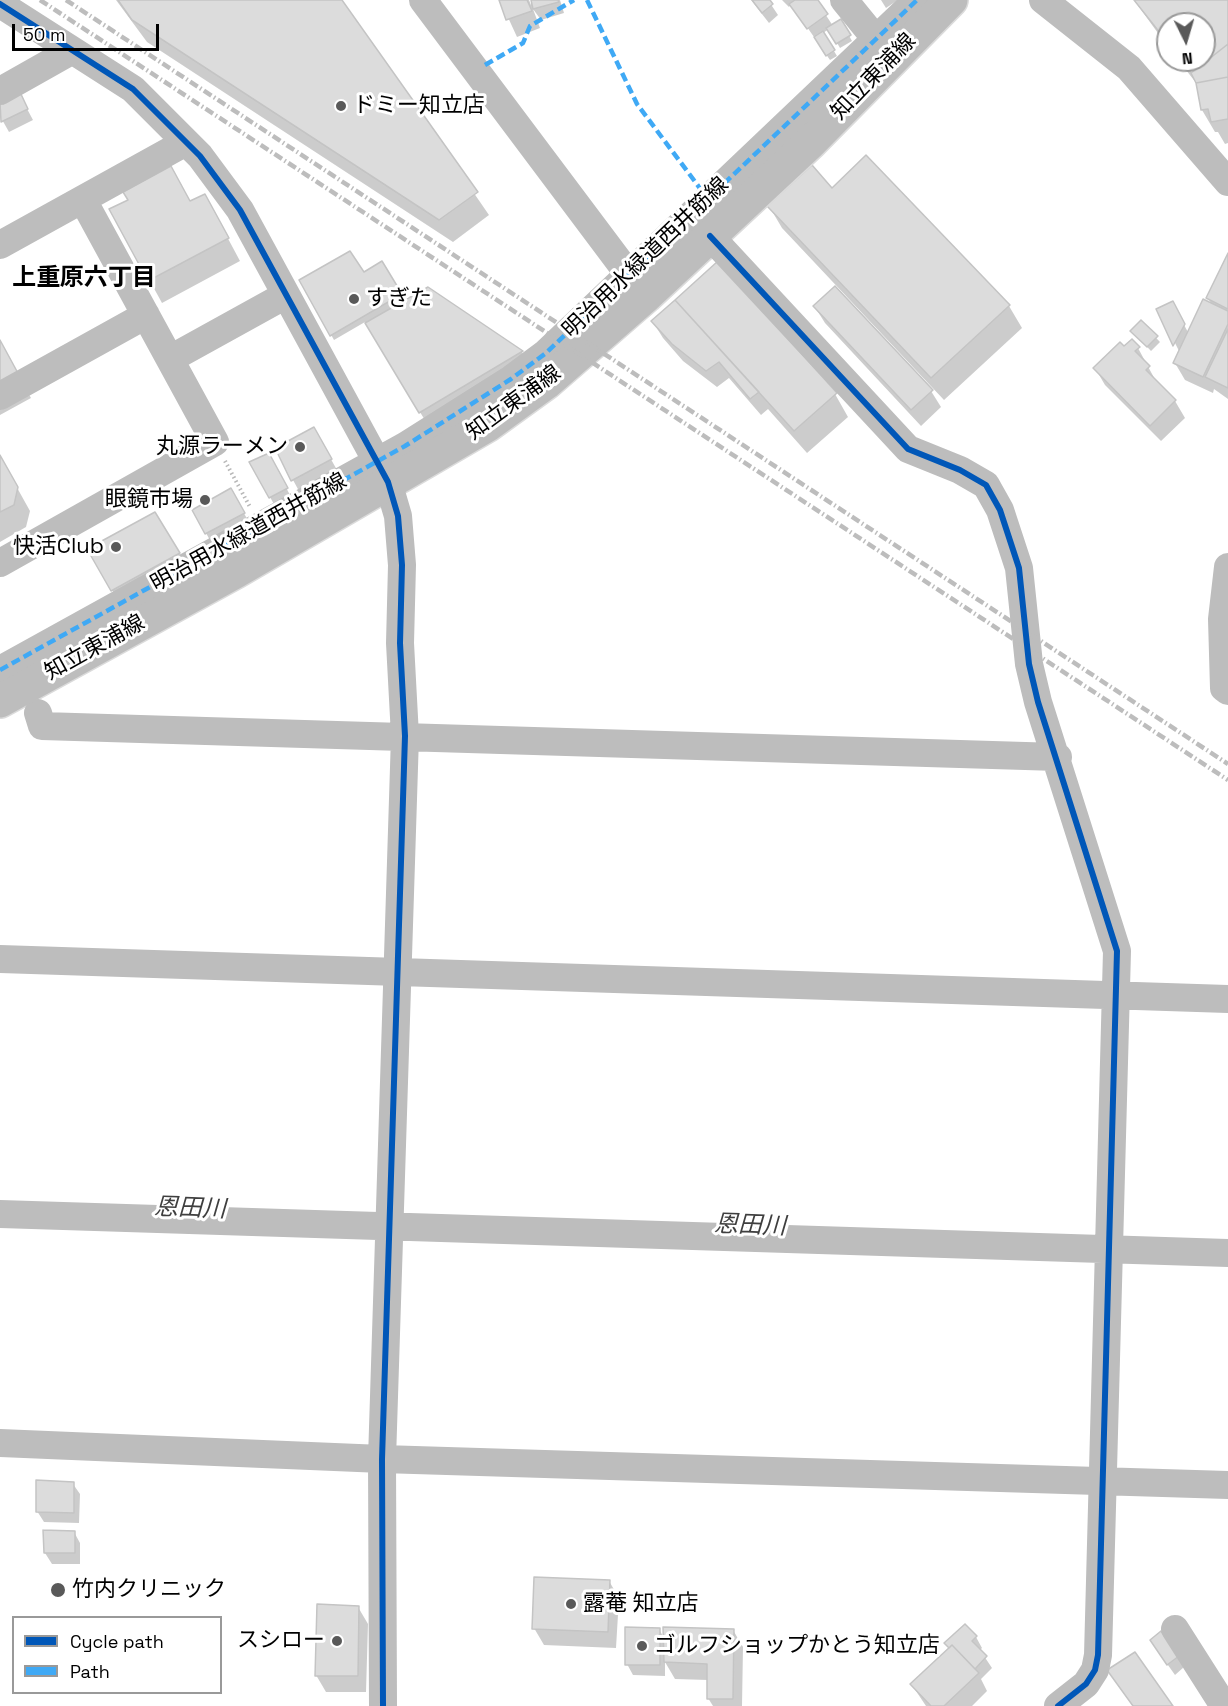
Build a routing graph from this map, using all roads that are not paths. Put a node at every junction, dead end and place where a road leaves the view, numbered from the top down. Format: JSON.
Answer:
{"nodes":[{"id":1,"x":423,"y":0,"type":"edge"},
{"id":2,"x":844,"y":0,"type":"edge"},
{"id":3,"x":917,"y":0,"type":"edge"},
{"id":4,"x":951,"y":0,"type":"edge"},
{"id":5,"x":1043,"y":0,"type":"edge"},
{"id":6,"x":0,"y":4,"type":"edge"},
{"id":7,"x":884,"y":49,"type":"junction"},
{"id":8,"x":71,"y":51,"type":"junction"},
{"id":9,"x":0,"y":91,"type":"edge"},
{"id":10,"x":186,"y":142,"type":"junction"},
{"id":11,"x":1228,"y":182,"type":"edge"},
{"id":12,"x":83,"y":200,"type":"junction"},
{"id":13,"x":710,"y":236,"type":"junction"},
{"id":14,"x":0,"y":245,"type":"edge"},
{"id":15,"x":638,"y":285,"type":"junction"},
{"id":16,"x":284,"y":296,"type":"junction"},
{"id":17,"x":146,"y":315,"type":"junction"},
{"id":18,"x":170,"y":359,"type":"junction"},
{"id":19,"x":0,"y":396,"type":"edge"},
{"id":20,"x":382,"y":472,"type":"junction"},
{"id":21,"x":0,"y":563,"type":"edge"},
{"id":22,"x":1228,"y":567,"type":"edge"},
{"id":23,"x":0,"y":670,"type":"edge"},
{"id":24,"x":1228,"y":691,"type":"edge"},
{"id":25,"x":0,"y":701,"type":"edge"},
{"id":26,"x":38,"y":713,"type":"dead end"},
{"id":27,"x":405,"y":736,"type":"junction"},
{"id":28,"x":1058,"y":758,"type":"junction"},
{"id":29,"x":0,"y":959,"type":"edge"},
{"id":30,"x":397,"y":972,"type":"junction"},
{"id":31,"x":1116,"y":995,"type":"junction"},
{"id":32,"x":1228,"y":999,"type":"edge"},
{"id":33,"x":0,"y":1214,"type":"edge"},
{"id":34,"x":388,"y":1226,"type":"junction"},
{"id":35,"x":1109,"y":1249,"type":"junction"},
{"id":36,"x":1228,"y":1253,"type":"edge"},
{"id":37,"x":0,"y":1443,"type":"edge"},
{"id":38,"x":382,"y":1459,"type":"junction"},
{"id":39,"x":1103,"y":1481,"type":"junction"},
{"id":40,"x":1228,"y":1485,"type":"edge"},
{"id":41,"x":1175,"y":1629,"type":"dead end"},
{"id":42,"x":382,"y":1706,"type":"edge"},
{"id":43,"x":1058,"y":1706,"type":"edge"},
{"id":44,"x":1224,"y":1706,"type":"edge"}],
"edges":[{"from":1,"to":15,"type":"street"},
{"from":2,"to":7,"type":"street"},
{"from":3,"to":7,"type":"street","name":"明治用水緑道西井筋線"},
{"from":4,"to":7,"type":"main road","name":"知立東浦線"},
{"from":5,"to":11,"type":"street"},
{"from":6,"to":8,"type":"street"},
{"from":7,"to":13,"type":"main road","name":"知立東浦線"},
{"from":7,"to":15,"type":"street","name":"明治用水緑道西井筋線"},
{"from":8,"to":9,"type":"street"},
{"from":8,"to":10,"type":"street"},
{"from":10,"to":12,"type":"street"},
{"from":10,"to":16,"type":"street"},
{"from":12,"to":14,"type":"street"},
{"from":12,"to":17,"type":"street"},
{"from":13,"to":15,"type":"main road","name":"知立東浦線"},
{"from":13,"to":28,"type":"street"},
{"from":15,"to":20,"type":"main road","name":"知立東浦線"},
{"from":16,"to":18,"type":"street"},
{"from":16,"to":20,"type":"street"},
{"from":17,"to":18,"type":"street"},
{"from":17,"to":19,"type":"street"},
{"from":18,"to":21,"type":"street"},
{"from":20,"to":23,"type":"street","name":"明治用水緑道西井筋線"},
{"from":20,"to":25,"type":"main road","name":"知立東浦線"},
{"from":20,"to":27,"type":"street"},
{"from":22,"to":24,"type":"street"},
{"from":26,"to":27,"type":"street"},
{"from":27,"to":28,"type":"street"},
{"from":27,"to":30,"type":"street"},
{"from":28,"to":31,"type":"street"},
{"from":29,"to":30,"type":"street"},
{"from":30,"to":31,"type":"street"},
{"from":30,"to":34,"type":"street"},
{"from":31,"to":32,"type":"street"},
{"from":31,"to":35,"type":"street"},
{"from":33,"to":34,"type":"street"},
{"from":34,"to":35,"type":"street"},
{"from":34,"to":38,"type":"street"},
{"from":35,"to":36,"type":"street"},
{"from":35,"to":39,"type":"street"},
{"from":37,"to":38,"type":"street"},
{"from":38,"to":39,"type":"street"},
{"from":38,"to":42,"type":"street"},
{"from":39,"to":40,"type":"street"},
{"from":39,"to":43,"type":"street"},
{"from":41,"to":44,"type":"street"}]}
